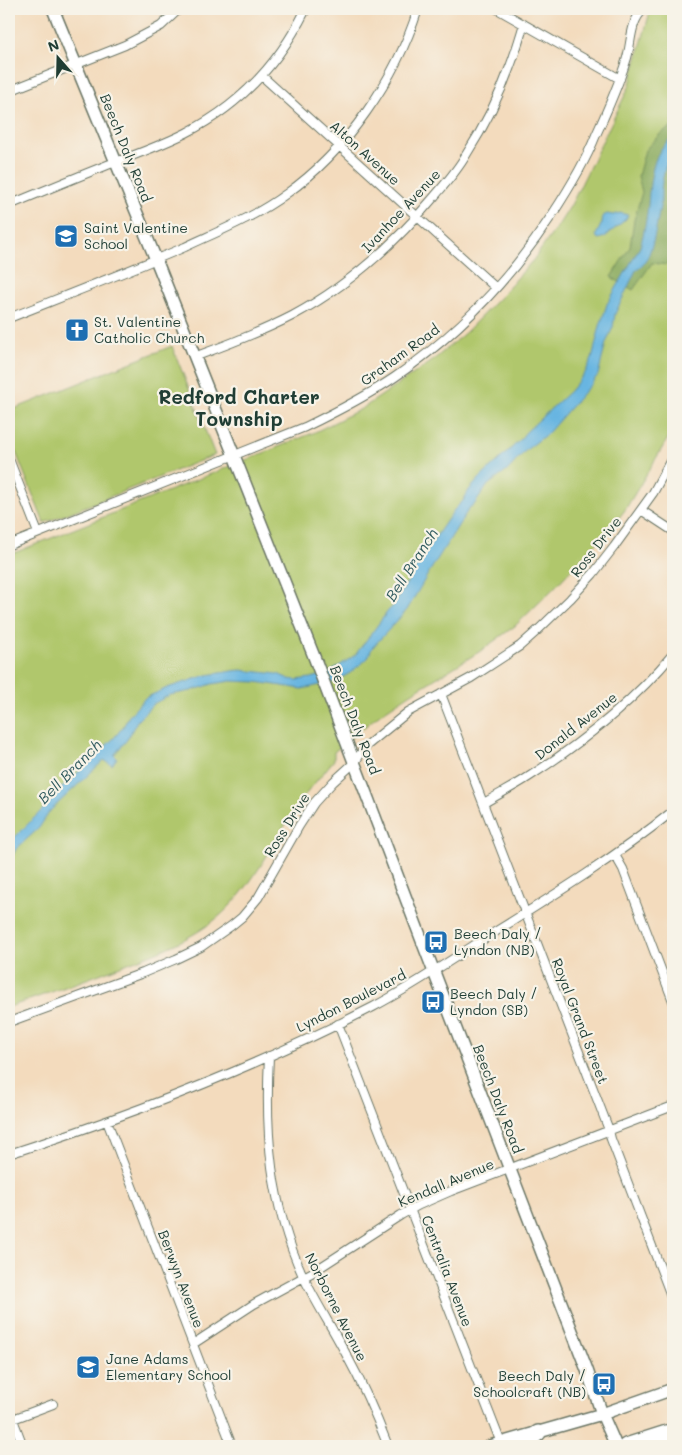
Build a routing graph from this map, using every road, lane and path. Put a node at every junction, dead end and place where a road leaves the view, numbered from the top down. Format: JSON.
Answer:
{"nodes":[{"id":1,"x":53,"y":9,"type":"edge"},
{"id":2,"x":179,"y":9,"type":"edge"},
{"id":3,"x":306,"y":9,"type":"edge"},
{"id":4,"x":418,"y":9,"type":"edge"},
{"id":5,"x":498,"y":9,"type":"edge"},
{"id":6,"x":644,"y":9,"type":"edge"},
{"id":7,"x":524,"y":24,"type":"junction"},
{"id":8,"x":75,"y":64,"type":"junction"},
{"id":9,"x":262,"y":76,"type":"junction"},
{"id":10,"x":620,"y":79,"type":"junction"},
{"id":11,"x":9,"y":91,"type":"edge"},
{"id":12,"x":339,"y":145,"type":"junction"},
{"id":13,"x":116,"y":162,"type":"junction"},
{"id":14,"x":9,"y":205,"type":"edge"},
{"id":15,"x":418,"y":216,"type":"junction"},
{"id":16,"x":155,"y":259,"type":"junction"},
{"id":17,"x":496,"y":288,"type":"junction"},
{"id":18,"x":9,"y":318,"type":"edge"},
{"id":19,"x":194,"y":357,"type":"junction"},
{"id":20,"x":234,"y":455,"type":"junction"},
{"id":21,"x":673,"y":456,"type":"edge"},
{"id":22,"x":9,"y":459,"type":"edge"},
{"id":23,"x":641,"y":510,"type":"junction"},
{"id":24,"x":673,"y":530,"type":"edge"},
{"id":25,"x":38,"y":533,"type":"junction"},
{"id":26,"x":9,"y":545,"type":"edge"},
{"id":27,"x":673,"y":654,"type":"edge"},
{"id":28,"x":441,"y":694,"type":"junction"},
{"id":29,"x":355,"y":762,"type":"junction"},
{"id":30,"x":484,"y":803,"type":"junction"},
{"id":31,"x":673,"y":811,"type":"edge"},
{"id":32,"x":615,"y":855,"type":"junction"},
{"id":33,"x":526,"y":913,"type":"junction"},
{"id":34,"x":433,"y":970,"type":"junction"},
{"id":35,"x":673,"y":1001,"type":"edge"},
{"id":36,"x":9,"y":1022,"type":"edge"},
{"id":37,"x":338,"y":1024,"type":"junction"},
{"id":38,"x":270,"y":1056,"type":"junction"},
{"id":39,"x":673,"y":1106,"type":"edge"},
{"id":40,"x":107,"y":1121,"type":"junction"},
{"id":41,"x":609,"y":1130,"type":"junction"},
{"id":42,"x":9,"y":1154,"type":"edge"},
{"id":43,"x":509,"y":1170,"type":"junction"},
{"id":44,"x":411,"y":1210,"type":"junction"},
{"id":45,"x":304,"y":1277,"type":"junction"},
{"id":46,"x":673,"y":1301,"type":"edge"},
{"id":47,"x":193,"y":1344,"type":"junction"},
{"id":48,"x":673,"y":1389,"type":"edge"},
{"id":49,"x":53,"y":1404,"type":"dead end"},
{"id":50,"x":9,"y":1409,"type":"edge"},
{"id":51,"x":13,"y":1419,"type":"junction"},
{"id":52,"x":604,"y":1419,"type":"junction"},
{"id":53,"x":673,"y":1431,"type":"edge"},
{"id":54,"x":539,"y":1436,"type":"edge"},
{"id":55,"x":501,"y":1445,"type":"edge"},
{"id":56,"x":23,"y":1446,"type":"edge"},
{"id":57,"x":232,"y":1446,"type":"edge"},
{"id":58,"x":388,"y":1446,"type":"edge"},
{"id":59,"x":616,"y":1446,"type":"edge"},
{"id":60,"x":626,"y":1446,"type":"edge"}],
"edges":[{"from":1,"to":8,"type":"main road","name":"Beech Daly Road"},
{"from":2,"to":8,"type":"street"},
{"from":3,"to":9,"type":"street"},
{"from":4,"to":12,"type":"street"},
{"from":5,"to":7,"type":"street"},
{"from":6,"to":10,"type":"street","name":"Graham Road"},
{"from":7,"to":10,"type":"street"},
{"from":7,"to":15,"type":"street","name":"Ivanhoe Avenue"},
{"from":8,"to":11,"type":"street"},
{"from":8,"to":13,"type":"main road","name":"Beech Daly Road"},
{"from":9,"to":12,"type":"street","name":"Alton Avenue"},
{"from":9,"to":13,"type":"street"},
{"from":10,"to":17,"type":"street","name":"Graham Road"},
{"from":12,"to":15,"type":"street","name":"Alton Avenue"},
{"from":12,"to":16,"type":"street"},
{"from":13,"to":14,"type":"street"},
{"from":13,"to":16,"type":"main road","name":"Beech Daly Road"},
{"from":15,"to":17,"type":"street","name":"Alton Avenue"},
{"from":15,"to":19,"type":"street","name":"Ivanhoe Avenue"},
{"from":16,"to":18,"type":"street"},
{"from":16,"to":19,"type":"main road","name":"Beech Daly Road"},
{"from":17,"to":20,"type":"street","name":"Graham Road"},
{"from":19,"to":20,"type":"main road","name":"Beech Daly Road"},
{"from":20,"to":25,"type":"street","name":"Graham Road"},
{"from":20,"to":29,"type":"main road","name":"Beech Daly Road"},
{"from":21,"to":23,"type":"street","name":"Ross Drive"},
{"from":22,"to":25,"type":"street"},
{"from":23,"to":24,"type":"street"},
{"from":23,"to":28,"type":"street","name":"Ross Drive"},
{"from":25,"to":26,"type":"street","name":"Graham Road"},
{"from":27,"to":30,"type":"street","name":"Donald Avenue"},
{"from":28,"to":29,"type":"street","name":"Ross Drive"},
{"from":28,"to":30,"type":"street","name":"Royal Grand Street"},
{"from":29,"to":34,"type":"main road","name":"Beech Daly Road"},
{"from":29,"to":36,"type":"street","name":"Ross Drive"},
{"from":30,"to":33,"type":"street","name":"Royal Grand Street"},
{"from":31,"to":32,"type":"street","name":"Lyndon Boulevard"},
{"from":32,"to":33,"type":"street","name":"Lyndon Boulevard"},
{"from":32,"to":35,"type":"street"},
{"from":33,"to":34,"type":"street","name":"Lyndon Boulevard"},
{"from":33,"to":41,"type":"street","name":"Royal Grand Street"},
{"from":34,"to":37,"type":"street","name":"Lyndon Boulevard"},
{"from":34,"to":43,"type":"main road","name":"Beech Daly Road"},
{"from":37,"to":38,"type":"street","name":"Lyndon Boulevard"},
{"from":37,"to":44,"type":"street","name":"Centralia Avenue"},
{"from":38,"to":40,"type":"street","name":"Lyndon Boulevard"},
{"from":38,"to":45,"type":"street","name":"Norborne Avenue"},
{"from":39,"to":41,"type":"street","name":"Kendall Avenue"},
{"from":40,"to":42,"type":"street","name":"Lyndon Boulevard"},
{"from":40,"to":47,"type":"street","name":"Berwyn Avenue"},
{"from":41,"to":43,"type":"street","name":"Kendall Avenue"},
{"from":41,"to":46,"type":"street","name":"Royal Grand Street"},
{"from":43,"to":44,"type":"street","name":"Kendall Avenue"},
{"from":43,"to":52,"type":"main road","name":"Beech Daly Road"},
{"from":44,"to":45,"type":"street","name":"Kendall Avenue"},
{"from":44,"to":55,"type":"street","name":"Centralia Avenue"},
{"from":45,"to":47,"type":"street","name":"Kendall Avenue"},
{"from":45,"to":58,"type":"street","name":"Norborne Avenue"},
{"from":47,"to":57,"type":"street","name":"Berwyn Avenue"},
{"from":48,"to":52,"type":"main road"},
{"from":49,"to":51,"type":"street"},
{"from":50,"to":51,"type":"street"},
{"from":51,"to":56,"type":"street"},
{"from":52,"to":54,"type":"main road"},
{"from":52,"to":59,"type":"main road","name":"Beech Daly Road"},
{"from":53,"to":60,"type":"highway"},
{"from":54,"to":55,"type":"highway"}]}
